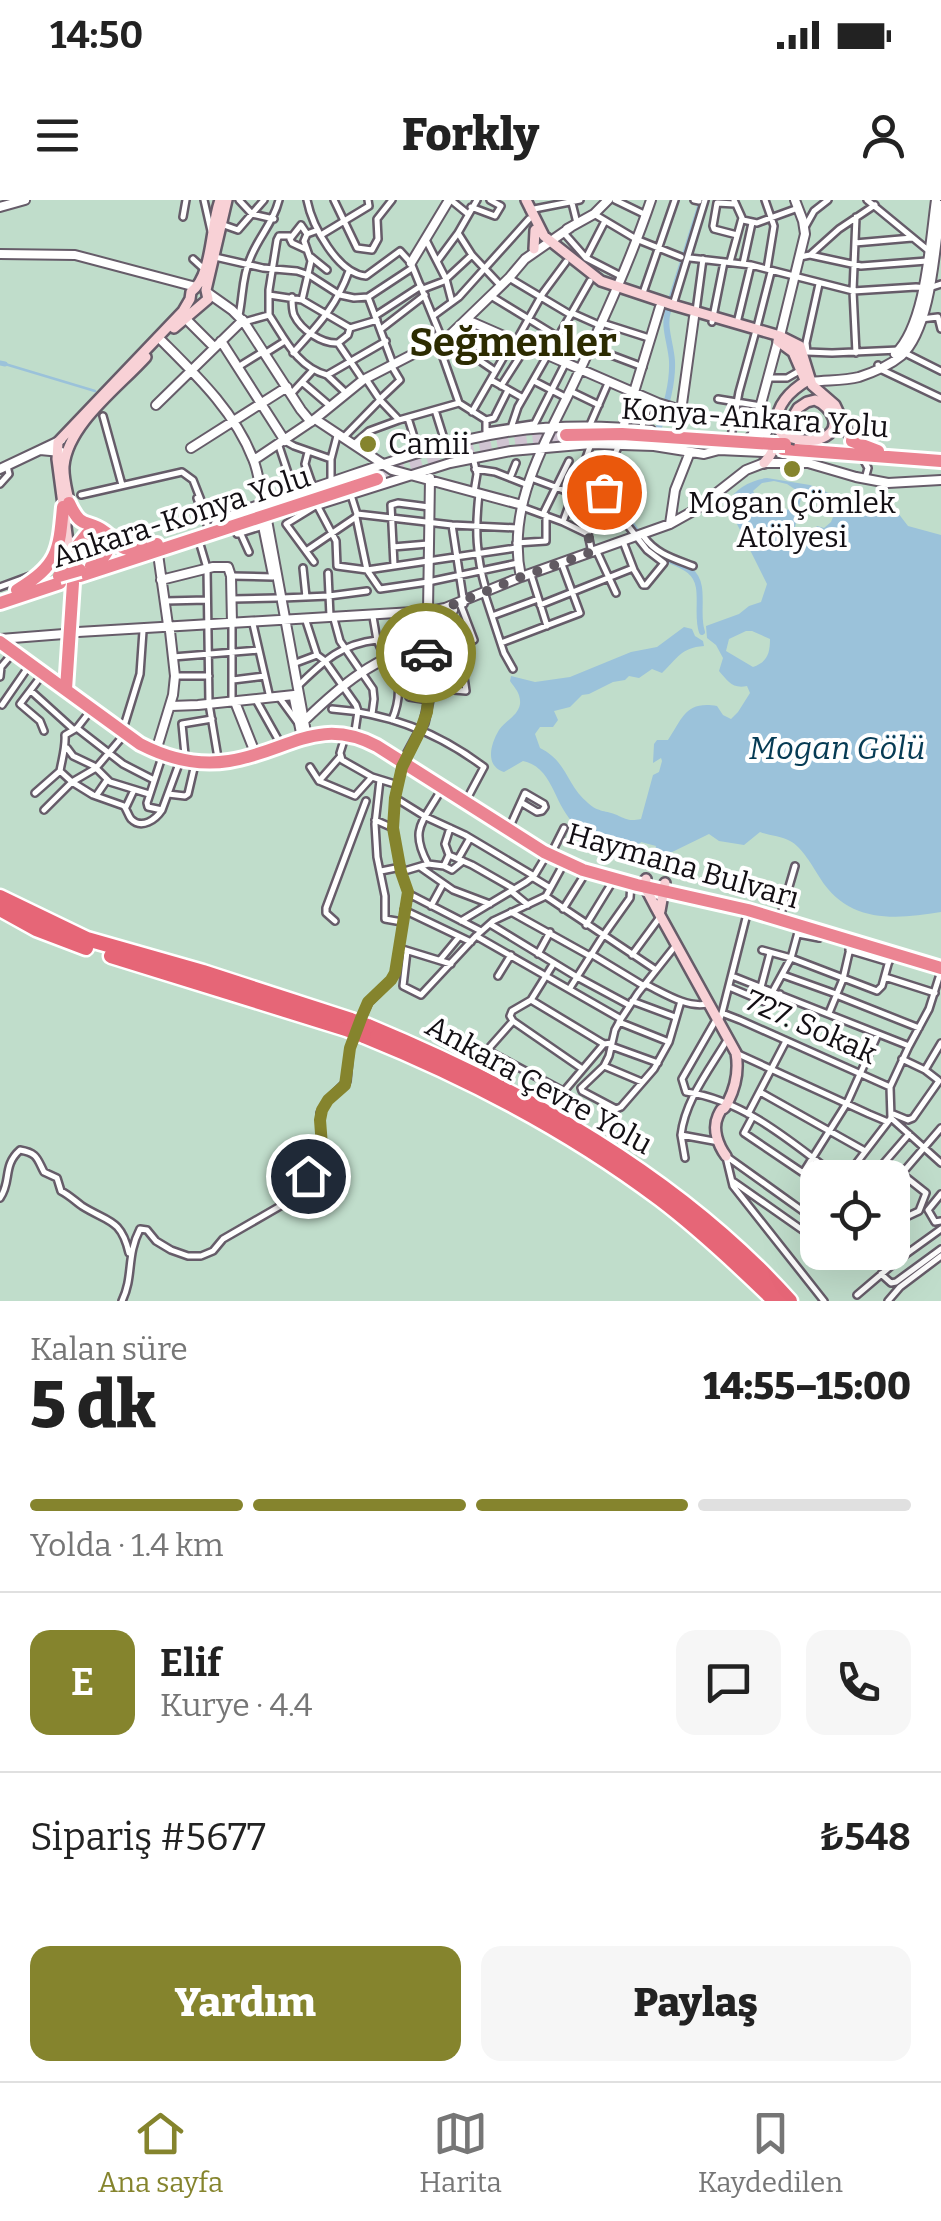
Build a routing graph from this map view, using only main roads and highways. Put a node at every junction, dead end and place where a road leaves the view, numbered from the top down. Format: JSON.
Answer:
{"nodes":[{"id":1,"x":224,"y":200,"type":"edge"},
{"id":2,"x":526,"y":207,"type":"edge"},
{"id":3,"x":544,"y":244,"type":"junction"},
{"id":4,"x":615,"y":290,"type":"junction"},
{"id":5,"x":199,"y":296,"type":"junction"},
{"id":6,"x":695,"y":314,"type":"junction"},
{"id":7,"x":713,"y":319,"type":"junction"},
{"id":8,"x":756,"y":331,"type":"junction"},
{"id":9,"x":800,"y":351,"type":"junction"},
{"id":10,"x":809,"y":382,"type":"junction"},
{"id":11,"x":833,"y":414,"type":"junction"},
{"id":12,"x":852,"y":441,"type":"junction"},
{"id":13,"x":61,"y":446,"type":"junction"},
{"id":14,"x":778,"y":449,"type":"junction"},
{"id":15,"x":881,"y":451,"type":"junction"},
{"id":16,"x":941,"y":458,"type":"edge"},
{"id":17,"x":71,"y":501,"type":"junction"},
{"id":18,"x":159,"y":549,"type":"junction"},
{"id":19,"x":74,"y":550,"type":"junction"},
{"id":20,"x":76,"y":576,"type":"junction"},
{"id":21,"x":18,"y":590,"type":"junction"},
{"id":22,"x":0,"y":596,"type":"edge"},
{"id":23,"x":0,"y":604,"type":"edge"},
{"id":24,"x":0,"y":639,"type":"edge"},
{"id":25,"x":64,"y":684,"type":"junction"},
{"id":26,"x":125,"y":730,"type":"junction"},
{"id":27,"x":350,"y":732,"type":"junction"},
{"id":28,"x":187,"y":759,"type":"junction"},
{"id":29,"x":405,"y":760,"type":"junction"},
{"id":30,"x":550,"y":852,"type":"junction"},
{"id":31,"x":641,"y":883,"type":"junction"},
{"id":32,"x":664,"y":887,"type":"junction"},
{"id":33,"x":0,"y":889,"type":"edge"},
{"id":34,"x":0,"y":897,"type":"edge"},
{"id":35,"x":0,"y":909,"type":"edge"},
{"id":36,"x":661,"y":915,"type":"junction"},
{"id":37,"x":133,"y":952,"type":"junction"},
{"id":38,"x":941,"y":967,"type":"edge"},
{"id":39,"x":349,"y":1025,"type":"junction"},
{"id":40,"x":366,"y":1031,"type":"junction"},
{"id":41,"x":726,"y":1156,"type":"road end"},
{"id":42,"x":775,"y":1301,"type":"edge"},
{"id":43,"x":790,"y":1301,"type":"edge"}],
"edges":[{"from":1,"to":5,"type":"main road"},
{"from":1,"to":5,"type":"main road"},
{"from":2,"to":3,"type":"main road"},
{"from":2,"to":3,"type":"main road"},
{"from":3,"to":4,"type":"main road"},
{"from":3,"to":4,"type":"main road"},
{"from":4,"to":6,"type":"main road"},
{"from":4,"to":6,"type":"main road"},
{"from":5,"to":13,"type":"main road"},
{"from":5,"to":13,"type":"main road"},
{"from":6,"to":7,"type":"main road"},
{"from":7,"to":8,"type":"main road"},
{"from":7,"to":8,"type":"main road"},
{"from":8,"to":9,"type":"main road"},
{"from":9,"to":10,"type":"main road"},
{"from":9,"to":10,"type":"main road"},
{"from":10,"to":12,"type":"main road"},
{"from":10,"to":14,"type":"main road","bridge":true},
{"from":11,"to":12,"type":"main road"},
{"from":11,"to":14,"type":"main road"},
{"from":11,"to":14,"type":"main road"},
{"from":12,"to":15,"type":"highway"},
{"from":13,"to":17,"type":"main road"},
{"from":14,"to":14,"type":"main road"},
{"from":14,"to":14,"type":"highway","name":"Konya-Ankara Yolu"},
{"from":14,"to":15,"type":"highway","name":"Konya-Ankara Yolu"},
{"from":14,"to":16,"type":"highway"},
{"from":15,"to":16,"type":"highway","name":"Konya-Ankara Yolu"},
{"from":17,"to":18,"type":"highway"},
{"from":17,"to":19,"type":"main road"},
{"from":17,"to":20,"type":"main road"},
{"from":17,"to":21,"type":"highway"},
{"from":18,"to":20,"type":"highway"},
{"from":18,"to":20,"type":"highway","name":"Ankara-Konya Yolu"},
{"from":19,"to":20,"type":"main road"},
{"from":19,"to":20,"type":"highway"},
{"from":20,"to":21,"type":"highway"},
{"from":20,"to":23,"type":"highway","name":"Ankara-Konya Yolu"},
{"from":20,"to":25,"type":"highway"},
{"from":21,"to":22,"type":"highway"},
{"from":24,"to":25,"type":"highway","name":"Haymana Bulvarı"},
{"from":24,"to":25,"type":"highway","name":"Haymana Bulvarı"},
{"from":25,"to":26,"type":"highway","name":"Haymana Bulvarı"},
{"from":25,"to":26,"type":"highway","name":"Haymana Bulvarı"},
{"from":26,"to":28,"type":"highway","name":"Haymana Bulvarı"},
{"from":27,"to":28,"type":"highway","name":"Haymana Bulvarı"},
{"from":27,"to":28,"type":"highway","name":"Haymana Bulvarı"},
{"from":27,"to":29,"type":"highway","name":"Haymana Bulvarı"},
{"from":29,"to":30,"type":"highway","name":"Haymana Bulvarı"},
{"from":29,"to":30,"type":"highway","name":"Haymana Bulvarı"},
{"from":30,"to":31,"type":"highway","name":"Haymana Bulvarı"},
{"from":30,"to":31,"type":"highway","name":"Haymana Bulvarı"},
{"from":31,"to":32,"type":"highway","name":"Haymana Bulvarı"},
{"from":31,"to":36,"type":"main road"},
{"from":32,"to":36,"type":"main road"},
{"from":32,"to":38,"type":"highway","name":"Haymana Bulvarı"},
{"from":32,"to":38,"type":"highway","name":"Haymana Bulvarı"},
{"from":33,"to":37,"type":"highway"},
{"from":34,"to":37,"type":"highway","name":"Ankara Çevre Yolu"},
{"from":35,"to":39,"type":"highway","name":"Ankara Çevre Yolu"},
{"from":36,"to":41,"type":"main road"},
{"from":37,"to":39,"type":"highway","name":"Ankara Çevre Yolu"},
{"from":39,"to":40,"type":"highway","name":"Ankara Çevre Yolu","bridge":true},
{"from":40,"to":42,"type":"highway","name":"Ankara Çevre Yolu"},
{"from":40,"to":43,"type":"highway","name":"Ankara Çevre Yolu"}]}
